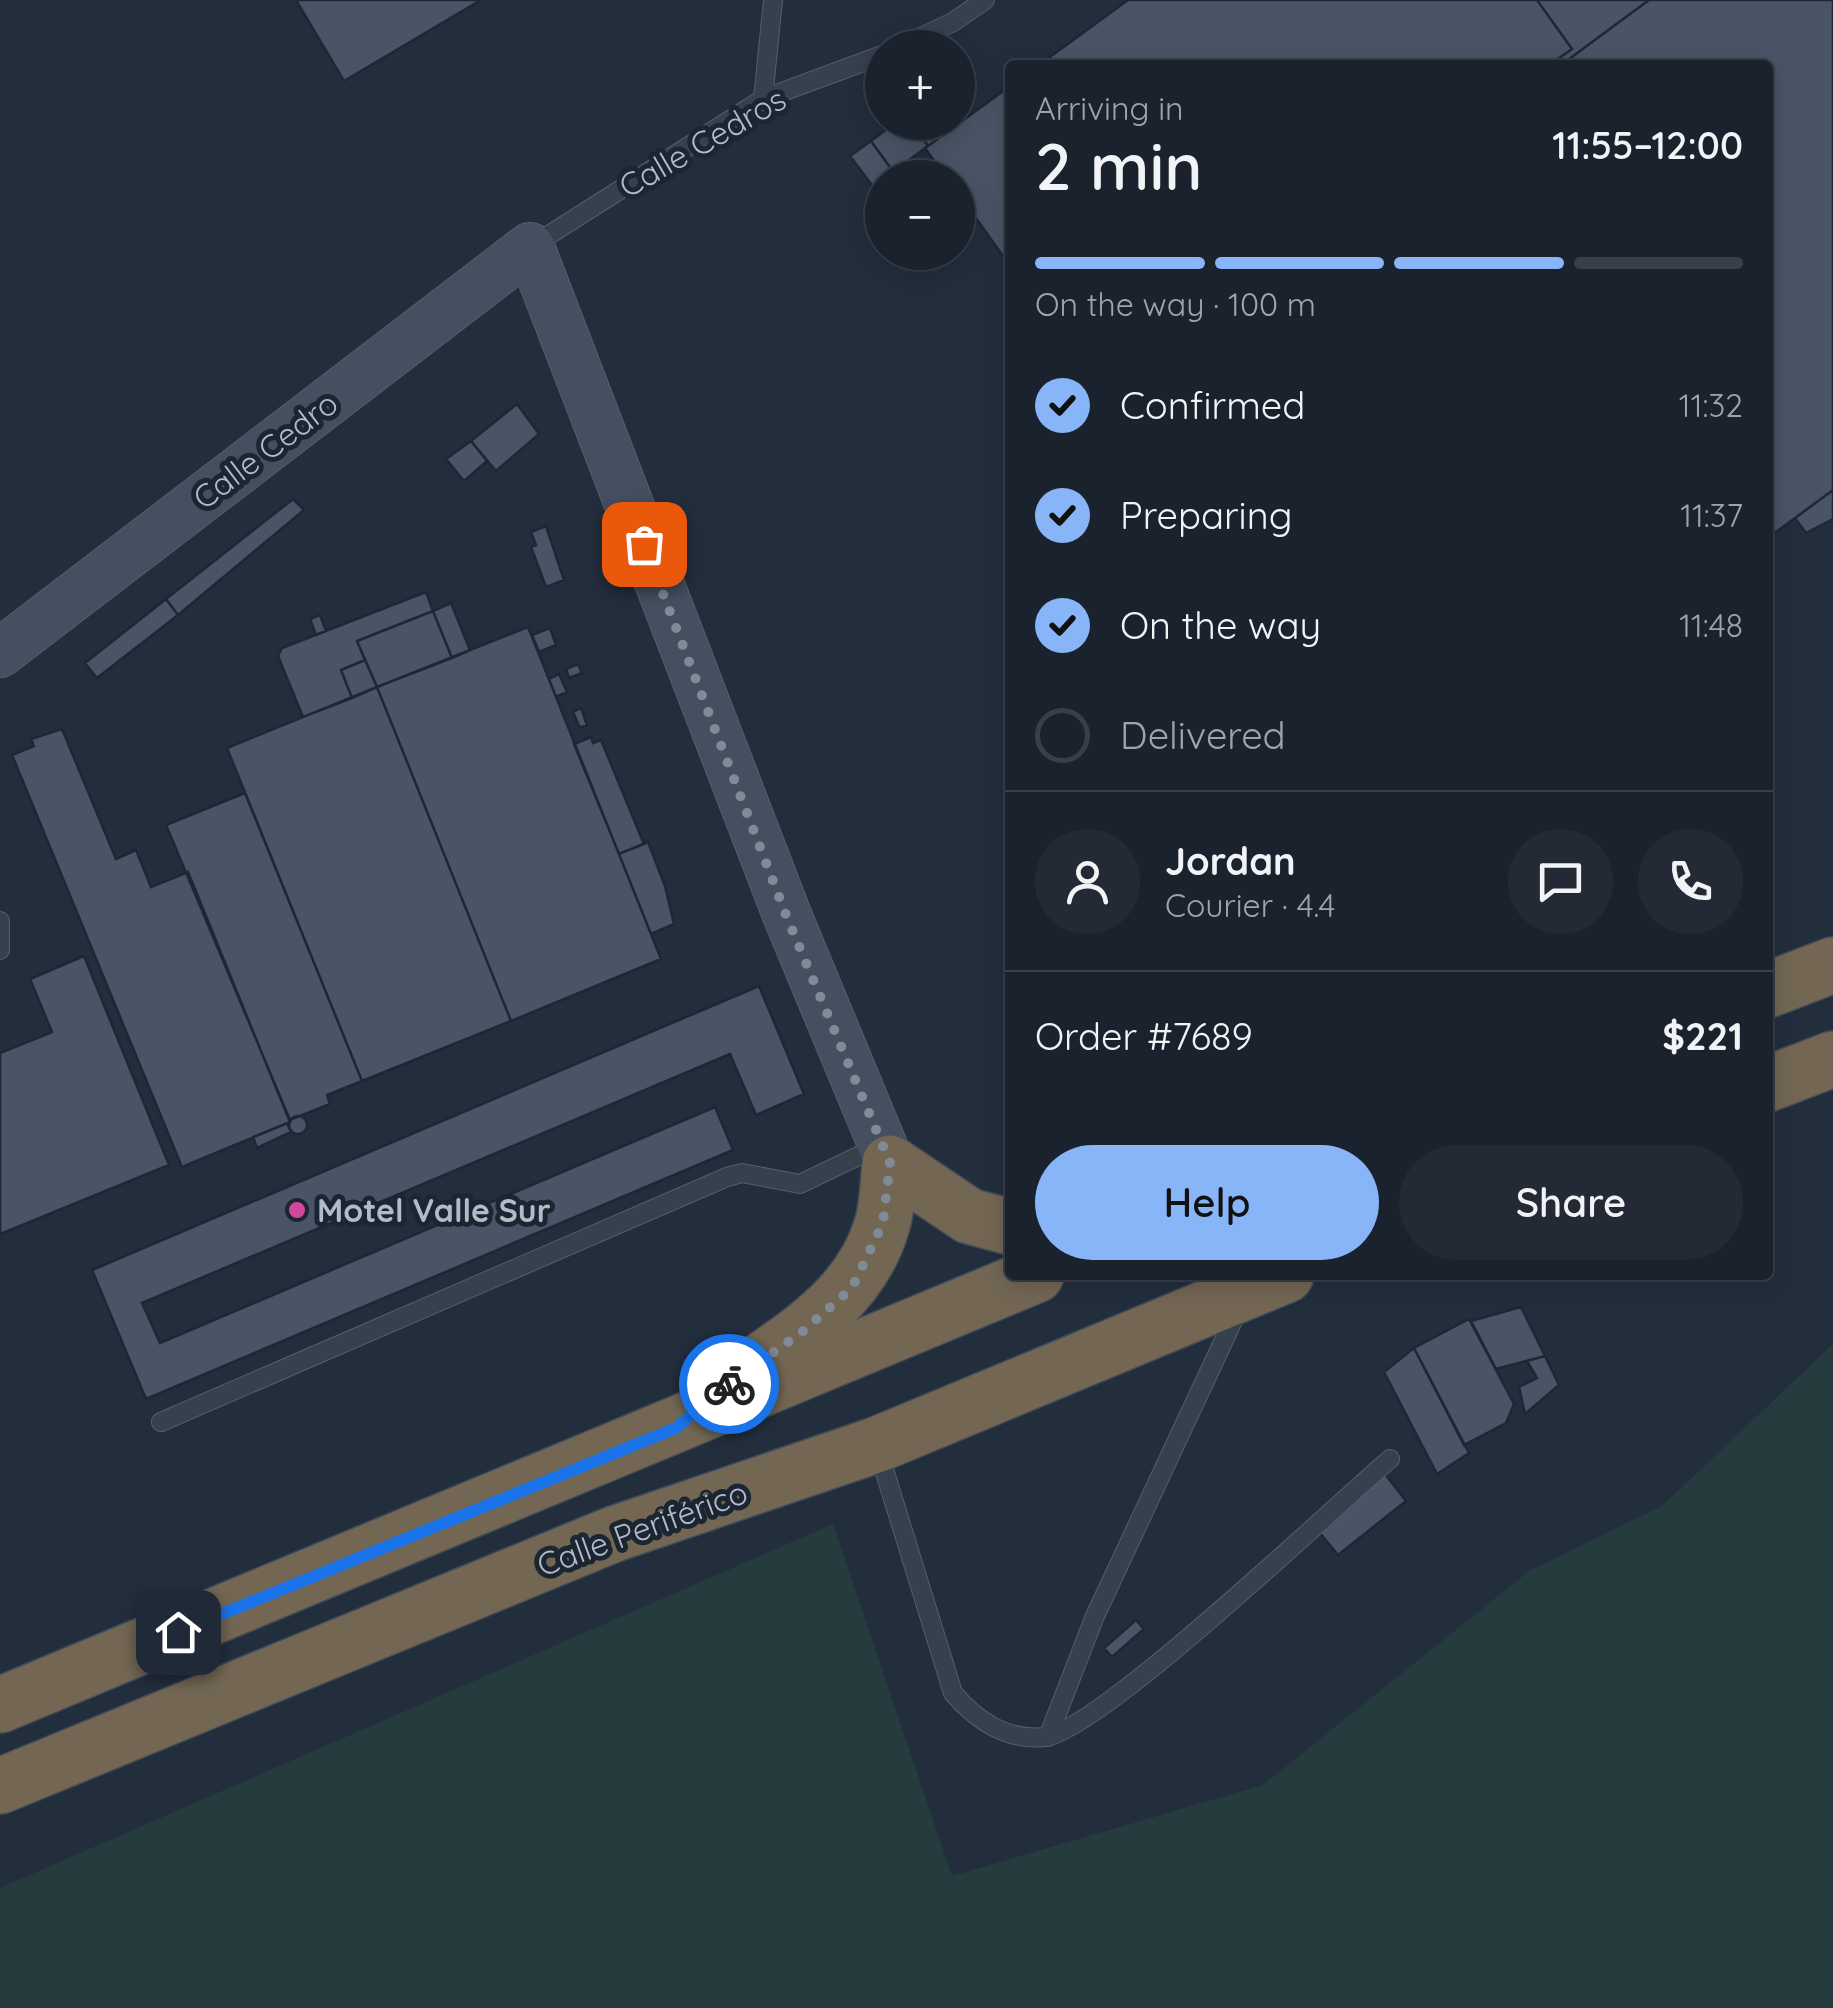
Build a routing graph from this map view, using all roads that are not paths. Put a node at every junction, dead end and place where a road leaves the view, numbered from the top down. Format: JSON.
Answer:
{"nodes":[{"id":1,"x":773,"y":0,"type":"edge"},
{"id":2,"x":985,"y":0,"type":"edge"},
{"id":3,"x":936,"y":30,"type":"edge"},
{"id":4,"x":865,"y":61,"type":"edge"},
{"id":5,"x":762,"y":98,"type":"junction"},
{"id":6,"x":530,"y":247,"type":"junction"},
{"id":7,"x":0,"y":654,"type":"edge"},
{"id":8,"x":0,"y":921,"type":"edge"},
{"id":9,"x":0,"y":950,"type":"edge"},
{"id":10,"x":1833,"y":964,"type":"edge"},
{"id":11,"x":1773,"y":988,"type":"edge"},
{"id":12,"x":1833,"y":1059,"type":"edge"},
{"id":13,"x":1773,"y":1082,"type":"edge"},
{"id":14,"x":887,"y":1153,"type":"junction"},
{"id":15,"x":1005,"y":1226,"type":"edge"},
{"id":16,"x":1024,"y":1280,"type":"edge"},
{"id":17,"x":1266,"y":1285,"type":"edge"},
{"id":18,"x":161,"y":1422,"type":"dead end"},
{"id":19,"x":676,"y":1428,"type":"junction"},
{"id":20,"x":876,"y":1445,"type":"junction"},
{"id":21,"x":1390,"y":1459,"type":"dead end"},
{"id":22,"x":0,"y":1705,"type":"edge"},
{"id":23,"x":1048,"y":1737,"type":"junction"},
{"id":24,"x":0,"y":1786,"type":"edge"}],
"edges":[{"from":1,"to":5,"type":"lane"},
{"from":2,"to":3,"type":"lane"},
{"from":4,"to":5,"type":"lane","name":"Calle Cedros"},
{"from":5,"to":6,"type":"lane","name":"Calle Cedros"},
{"from":6,"to":7,"type":"street","name":"Calle Cedro"},
{"from":6,"to":14,"type":"street"},
{"from":8,"to":9,"type":"lane"},
{"from":10,"to":11,"type":"highway"},
{"from":12,"to":13,"type":"highway"},
{"from":14,"to":15,"type":"highway"},
{"from":14,"to":18,"type":"lane"},
{"from":14,"to":19,"type":"highway"},
{"from":16,"to":19,"type":"highway"},
{"from":17,"to":20,"type":"highway","name":"Calle Periférico"},
{"from":17,"to":23,"type":"lane"},
{"from":19,"to":22,"type":"highway"},
{"from":20,"to":23,"type":"lane"},
{"from":20,"to":24,"type":"highway","name":"Calle Periférico"},
{"from":21,"to":23,"type":"lane"}]}
